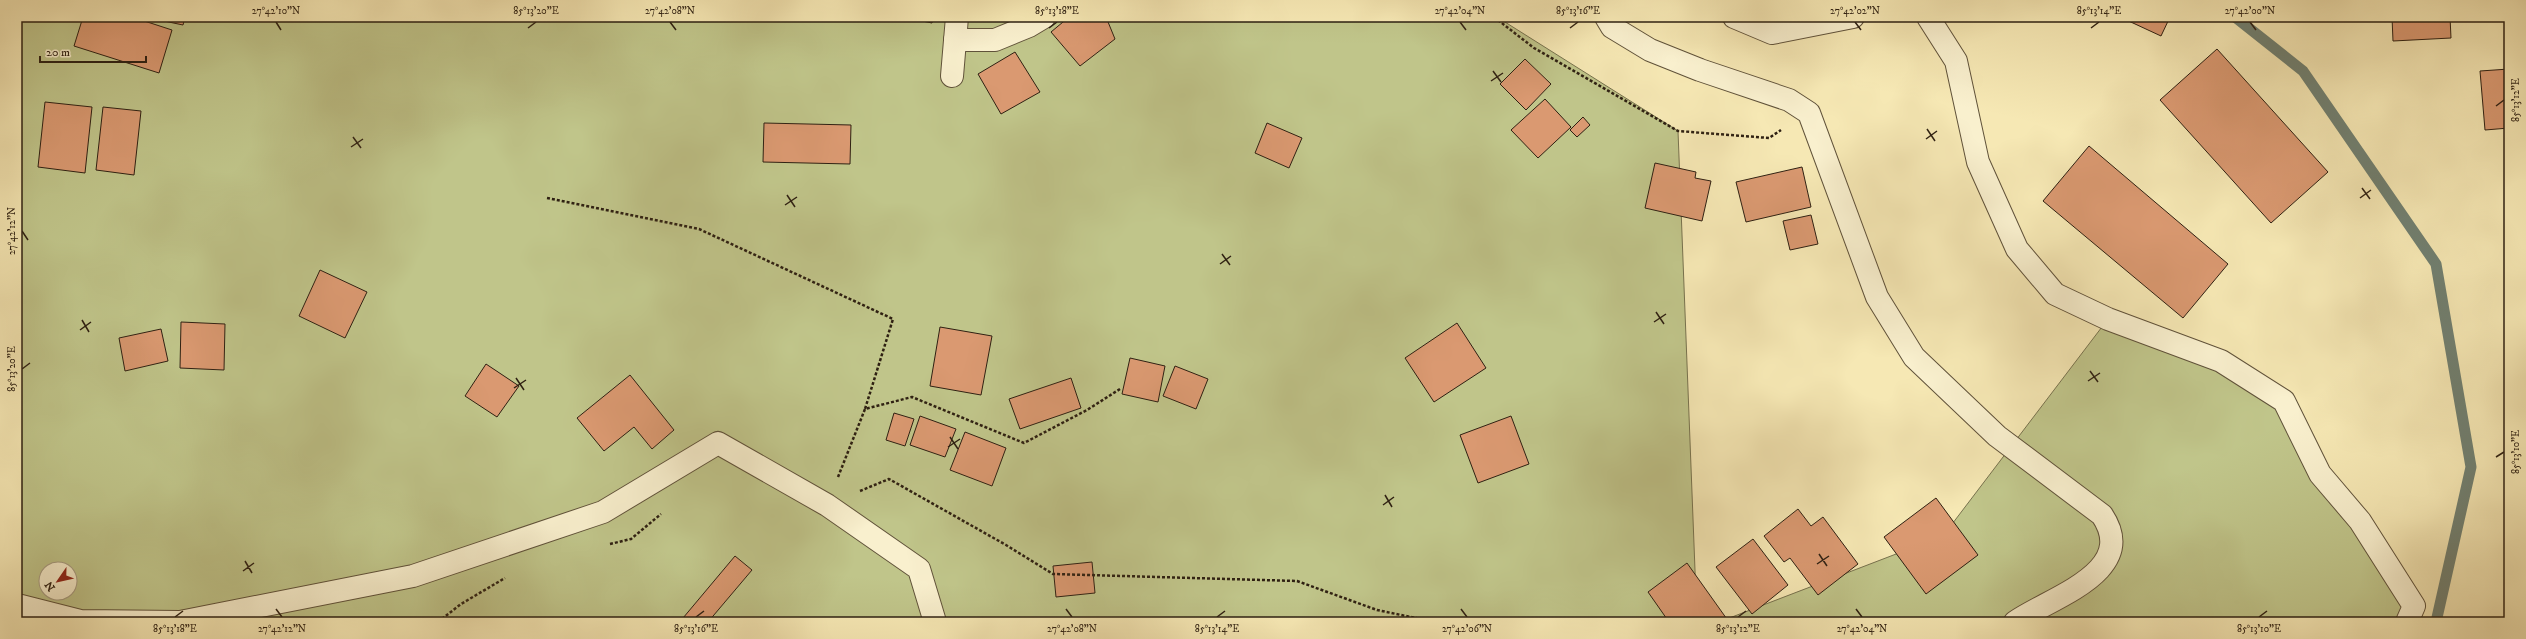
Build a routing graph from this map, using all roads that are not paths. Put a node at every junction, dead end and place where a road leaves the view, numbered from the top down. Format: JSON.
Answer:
{"nodes":[{"id":1,"x":957,"y":17,"type":"edge"},
{"id":2,"x":1044,"y":17,"type":"edge"},
{"id":3,"x":1606,"y":17,"type":"edge"},
{"id":4,"x":1734,"y":17,"type":"edge"},
{"id":5,"x":1854,"y":17,"type":"edge"},
{"id":6,"x":1928,"y":17,"type":"edge"},
{"id":7,"x":955,"y":40,"type":"junction"},
{"id":8,"x":952,"y":76,"type":"dead end"},
{"id":9,"x":17,"y":605,"type":"edge"},
{"id":10,"x":935,"y":622,"type":"edge"},
{"id":11,"x":2015,"y":622,"type":"edge"},
{"id":12,"x":2407,"y":622,"type":"edge"}],
"edges":[{"from":1,"to":7,"type":"street"},
{"from":2,"to":7,"type":"street"},
{"from":3,"to":11,"type":"street"},
{"from":4,"to":5,"type":"street"},
{"from":6,"to":12,"type":"street"},
{"from":7,"to":8,"type":"street"},
{"from":9,"to":10,"type":"street"}]}
